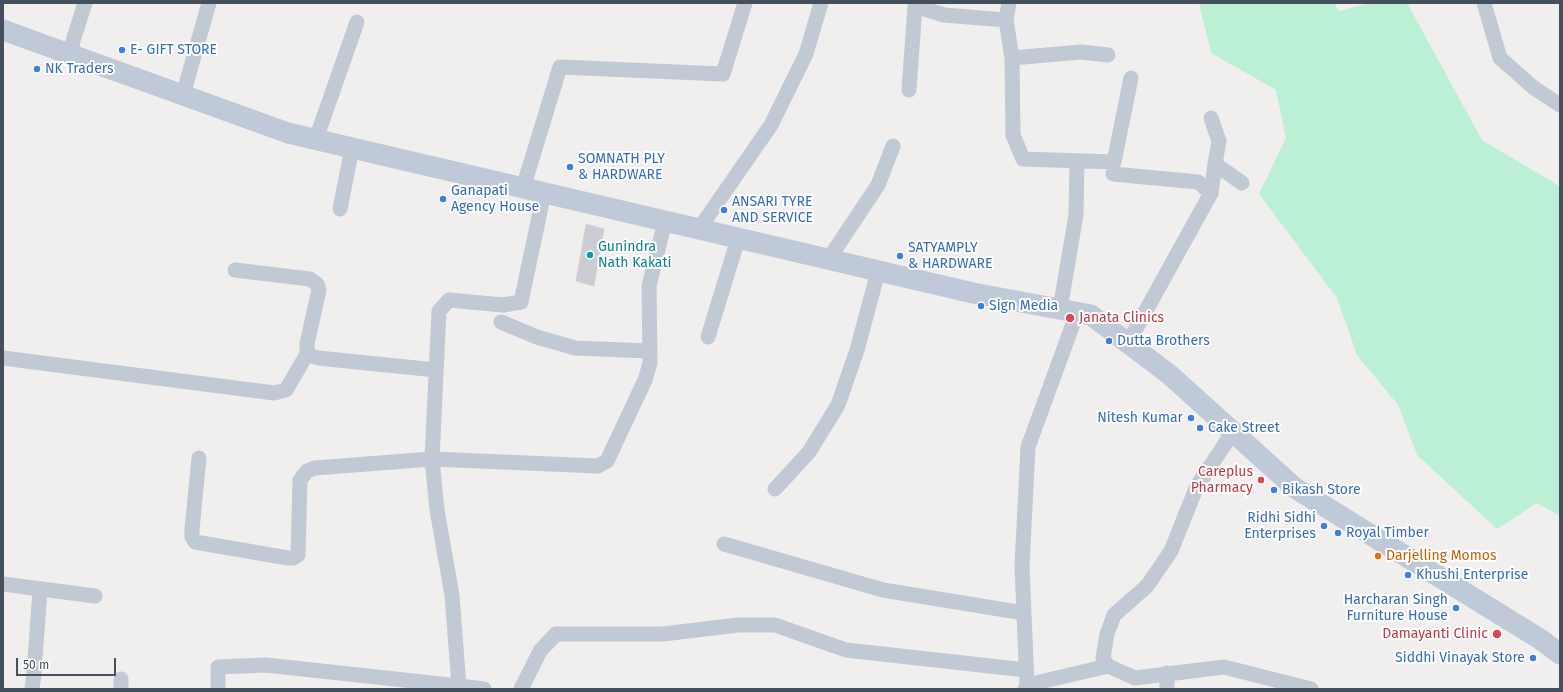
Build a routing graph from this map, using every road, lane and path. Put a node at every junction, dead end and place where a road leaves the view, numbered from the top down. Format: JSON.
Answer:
{"nodes":[{"id":1,"x":85,"y":3,"type":"edge"},
{"id":2,"x":209,"y":3,"type":"edge"},
{"id":3,"x":745,"y":3,"type":"edge"},
{"id":4,"x":821,"y":3,"type":"edge"},
{"id":5,"x":1009,"y":3,"type":"edge"},
{"id":6,"x":1484,"y":3,"type":"edge"},
{"id":7,"x":915,"y":4,"type":"edge"},
{"id":8,"x":1006,"y":20,"type":"junction"},
{"id":9,"x":357,"y":22,"type":"dead end"},
{"id":10,"x":3,"y":30,"type":"edge"},
{"id":11,"x":73,"y":55,"type":"junction"},
{"id":12,"x":1108,"y":56,"type":"dead end"},
{"id":13,"x":1012,"y":58,"type":"junction"},
{"id":14,"x":1131,"y":78,"type":"dead end"},
{"id":15,"x":909,"y":90,"type":"dead end"},
{"id":16,"x":183,"y":95,"type":"junction"},
{"id":17,"x":1560,"y":105,"type":"edge"},
{"id":18,"x":1211,"y":118,"type":"dead end"},
{"id":19,"x":316,"y":139,"type":"junction"},
{"id":20,"x":893,"y":146,"type":"dead end"},
{"id":21,"x":352,"y":148,"type":"junction"},
{"id":22,"x":1077,"y":161,"type":"junction"},
{"id":23,"x":1215,"y":164,"type":"junction"},
{"id":24,"x":1113,"y":174,"type":"dead end"},
{"id":25,"x":1242,"y":183,"type":"dead end"},
{"id":26,"x":523,"y":188,"type":"junction"},
{"id":27,"x":1211,"y":192,"type":"junction"},
{"id":28,"x":544,"y":193,"type":"junction"},
{"id":29,"x":340,"y":209,"type":"dead end"},
{"id":30,"x":665,"y":221,"type":"junction"},
{"id":31,"x":699,"y":229,"type":"junction"},
{"id":32,"x":738,"y":239,"type":"junction"},
{"id":33,"x":828,"y":260,"type":"junction"},
{"id":34,"x":235,"y":270,"type":"dead end"},
{"id":35,"x":878,"y":272,"type":"junction"},
{"id":36,"x":1068,"y":311,"type":"junction"},
{"id":37,"x":501,"y":322,"type":"dead end"},
{"id":38,"x":708,"y":337,"type":"dead end"},
{"id":39,"x":1128,"y":343,"type":"junction"},
{"id":40,"x":649,"y":351,"type":"junction"},
{"id":41,"x":307,"y":354,"type":"junction"},
{"id":42,"x":3,"y":358,"type":"edge"},
{"id":43,"x":436,"y":370,"type":"junction"},
{"id":44,"x":1233,"y":432,"type":"junction"},
{"id":45,"x":199,"y":458,"type":"dead end"},
{"id":46,"x":432,"y":459,"type":"junction"},
{"id":47,"x":775,"y":489,"type":"dead end"},
{"id":48,"x":724,"y":544,"type":"dead end"},
{"id":49,"x":3,"y":584,"type":"edge"},
{"id":50,"x":40,"y":590,"type":"junction"},
{"id":51,"x":95,"y":596,"type":"dead end"},
{"id":52,"x":1024,"y":613,"type":"junction"},
{"id":53,"x":1560,"y":654,"type":"edge"},
{"id":54,"x":1108,"y":666,"type":"junction"},
{"id":55,"x":1167,"y":673,"type":"junction"},
{"id":56,"x":1026,"y":681,"type":"edge"},
{"id":57,"x":459,"y":686,"type":"junction"},
{"id":58,"x":32,"y":689,"type":"edge"},
{"id":59,"x":218,"y":689,"type":"edge"},
{"id":60,"x":484,"y":689,"type":"edge"},
{"id":61,"x":521,"y":689,"type":"edge"},
{"id":62,"x":1167,"y":689,"type":"edge"},
{"id":63,"x":1311,"y":689,"type":"edge"}],
"edges":[{"from":1,"to":11,"type":"street"},
{"from":2,"to":16,"type":"street"},
{"from":3,"to":26,"type":"street"},
{"from":4,"to":31,"type":"street"},
{"from":5,"to":8,"type":"street"},
{"from":6,"to":17,"type":"street"},
{"from":7,"to":8,"type":"street"},
{"from":7,"to":15,"type":"street"},
{"from":8,"to":13,"type":"street"},
{"from":9,"to":19,"type":"street"},
{"from":10,"to":11,"type":"main road"},
{"from":11,"to":16,"type":"main road"},
{"from":12,"to":13,"type":"street"},
{"from":13,"to":22,"type":"street"},
{"from":14,"to":22,"type":"street"},
{"from":16,"to":19,"type":"main road"},
{"from":18,"to":23,"type":"street"},
{"from":19,"to":21,"type":"main road"},
{"from":20,"to":33,"type":"street"},
{"from":21,"to":26,"type":"main road"},
{"from":21,"to":29,"type":"street"},
{"from":22,"to":36,"type":"street"},
{"from":23,"to":25,"type":"street"},
{"from":23,"to":27,"type":"street"},
{"from":24,"to":27,"type":"street"},
{"from":26,"to":28,"type":"main road"},
{"from":27,"to":39,"type":"street"},
{"from":28,"to":30,"type":"main road"},
{"from":28,"to":43,"type":"street"},
{"from":30,"to":31,"type":"main road"},
{"from":30,"to":40,"type":"street"},
{"from":31,"to":32,"type":"main road"},
{"from":32,"to":33,"type":"main road"},
{"from":32,"to":38,"type":"street"},
{"from":33,"to":35,"type":"main road"},
{"from":34,"to":41,"type":"street"},
{"from":35,"to":36,"type":"main road"},
{"from":35,"to":47,"type":"street"},
{"from":36,"to":39,"type":"main road"},
{"from":36,"to":52,"type":"street"},
{"from":37,"to":40,"type":"street"},
{"from":39,"to":44,"type":"main road"},
{"from":40,"to":46,"type":"street"},
{"from":41,"to":42,"type":"street"},
{"from":41,"to":43,"type":"street"},
{"from":43,"to":46,"type":"street"},
{"from":44,"to":53,"type":"main road"},
{"from":44,"to":54,"type":"street"},
{"from":45,"to":46,"type":"street"},
{"from":46,"to":57,"type":"street"},
{"from":48,"to":52,"type":"street"},
{"from":49,"to":50,"type":"street"},
{"from":50,"to":51,"type":"street"},
{"from":50,"to":58,"type":"street"},
{"from":52,"to":56,"type":"street"},
{"from":54,"to":55,"type":"street"},
{"from":54,"to":56,"type":"street"},
{"from":55,"to":62,"type":"street"},
{"from":55,"to":63,"type":"street"},
{"from":56,"to":61,"type":"street"},
{"from":57,"to":59,"type":"street"},
{"from":57,"to":60,"type":"street"}]}
